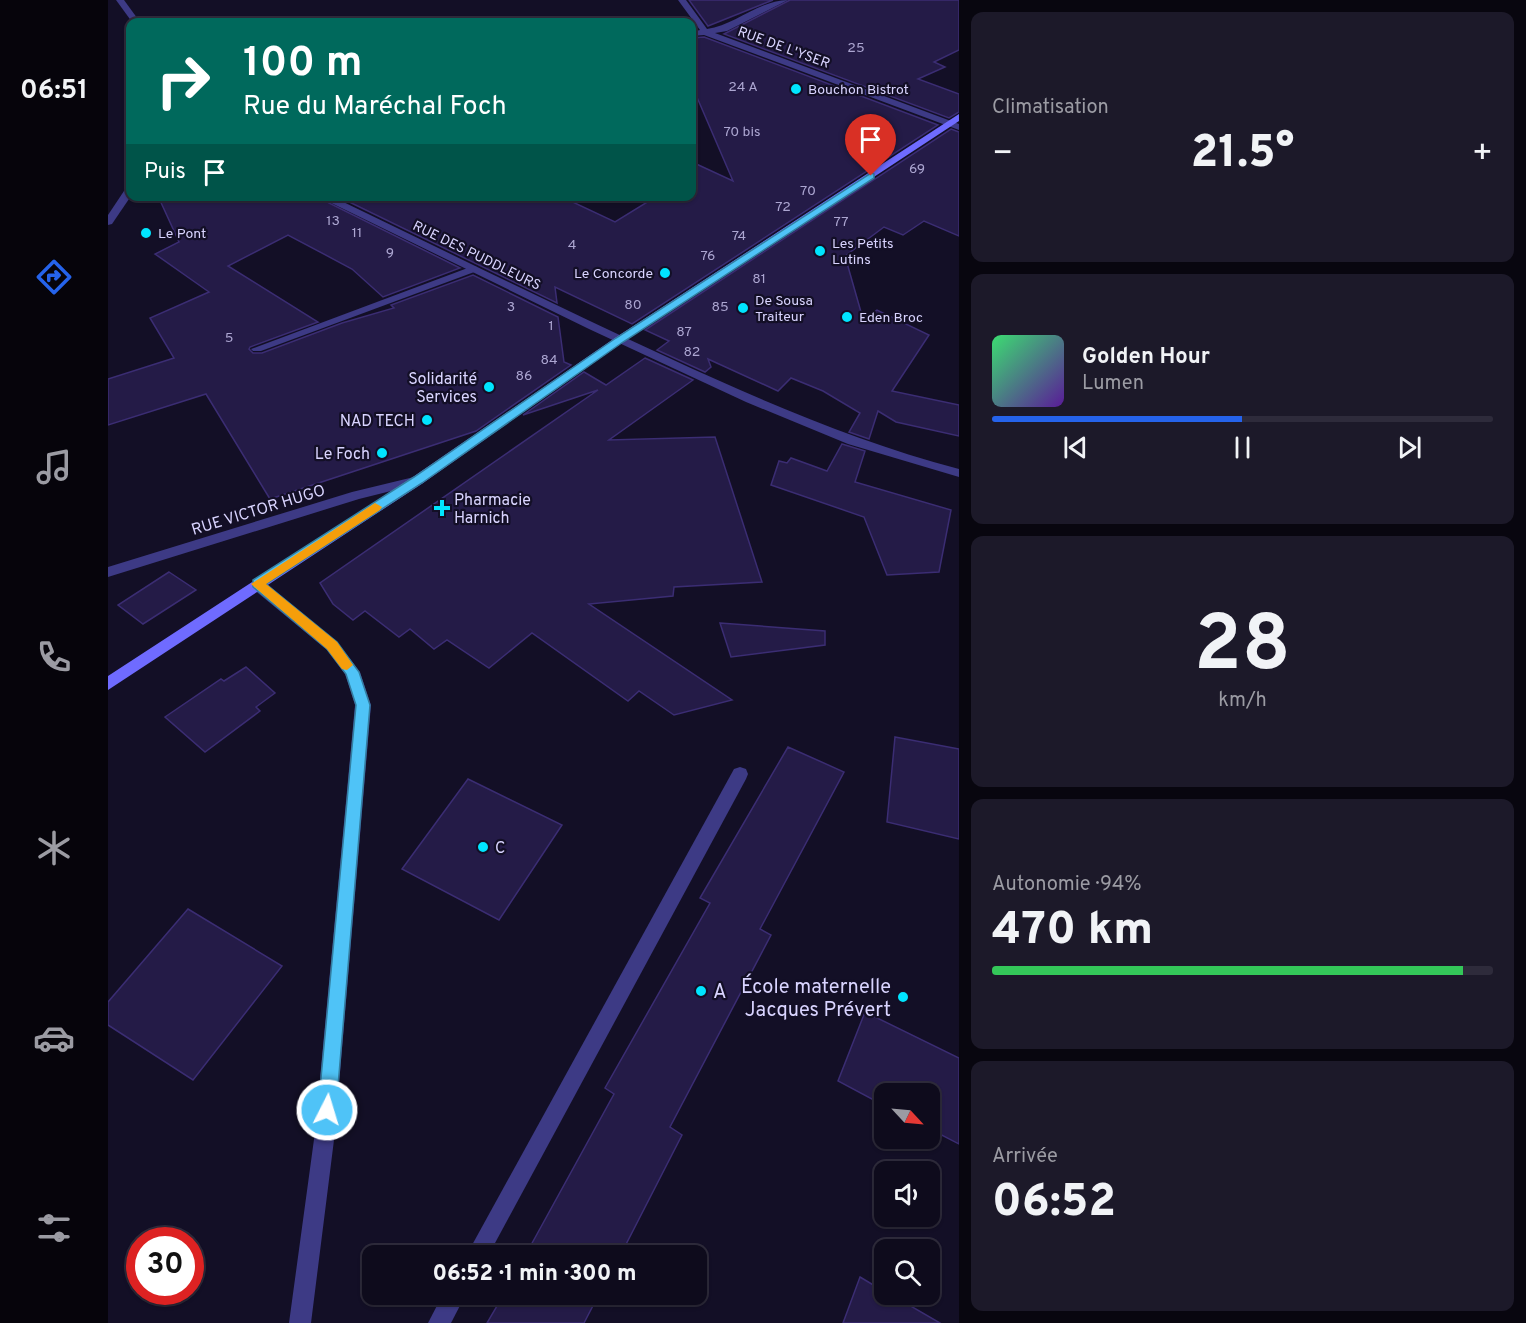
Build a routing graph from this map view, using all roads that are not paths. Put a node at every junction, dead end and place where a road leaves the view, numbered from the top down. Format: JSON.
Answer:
{"nodes":[{"id":1,"x":120,"y":0,"type":"edge"},
{"id":2,"x":682,"y":0,"type":"edge"},
{"id":3,"x":784,"y":0,"type":"edge"},
{"id":4,"x":133,"y":18,"type":"edge"},
{"id":5,"x":695,"y":18,"type":"edge"},
{"id":6,"x":696,"y":19,"type":"edge"},
{"id":7,"x":705,"y":32,"type":"junction"},
{"id":8,"x":696,"y":33,"type":"edge"},
{"id":9,"x":956,"y":122,"type":"edge"},
{"id":10,"x":126,"y":196,"type":"edge"},
{"id":11,"x":332,"y":201,"type":"edge"},
{"id":12,"x":108,"y":222,"type":"edge"},
{"id":13,"x":473,"y":269,"type":"junction"},
{"id":14,"x":619,"y":340,"type":"junction"},
{"id":15,"x":257,"y":350,"type":"dead end"},
{"id":16,"x":959,"y":473,"type":"edge"},
{"id":17,"x":418,"y":480,"type":"junction"},
{"id":18,"x":108,"y":572,"type":"edge"},
{"id":19,"x":257,"y":584,"type":"junction"},
{"id":20,"x":108,"y":684,"type":"edge"},
{"id":21,"x":740,"y":774,"type":"dead end"},
{"id":22,"x":482,"y":1245,"type":"edge"},
{"id":23,"x":449,"y":1305,"type":"edge"},
{"id":24,"x":300,"y":1323,"type":"edge"},
{"id":25,"x":439,"y":1323,"type":"edge"}],
"edges":[{"from":1,"to":4,"type":"street"},
{"from":2,"to":5,"type":"street"},
{"from":3,"to":7,"type":"street"},
{"from":6,"to":7,"type":"street"},
{"from":7,"to":8,"type":"street"},
{"from":7,"to":9,"type":"street","name":"RUE DE L'YSER"},
{"from":9,"to":14,"type":"main road"},
{"from":10,"to":12,"type":"street"},
{"from":11,"to":13,"type":"street","name":"RUE DES PUDDLEURS"},
{"from":13,"to":14,"type":"street","name":"RUE DES PUDDLEURS"},
{"from":13,"to":15,"type":"street"},
{"from":14,"to":16,"type":"street","name":"RUE DES PUDDLEURS"},
{"from":14,"to":17,"type":"main road"},
{"from":17,"to":18,"type":"street","name":"RUE VICTOR HUGO"},
{"from":17,"to":19,"type":"main road"},
{"from":19,"to":20,"type":"main road"},
{"from":19,"to":24,"type":"street"},
{"from":21,"to":22,"type":"street"},
{"from":23,"to":25,"type":"street"}]}
